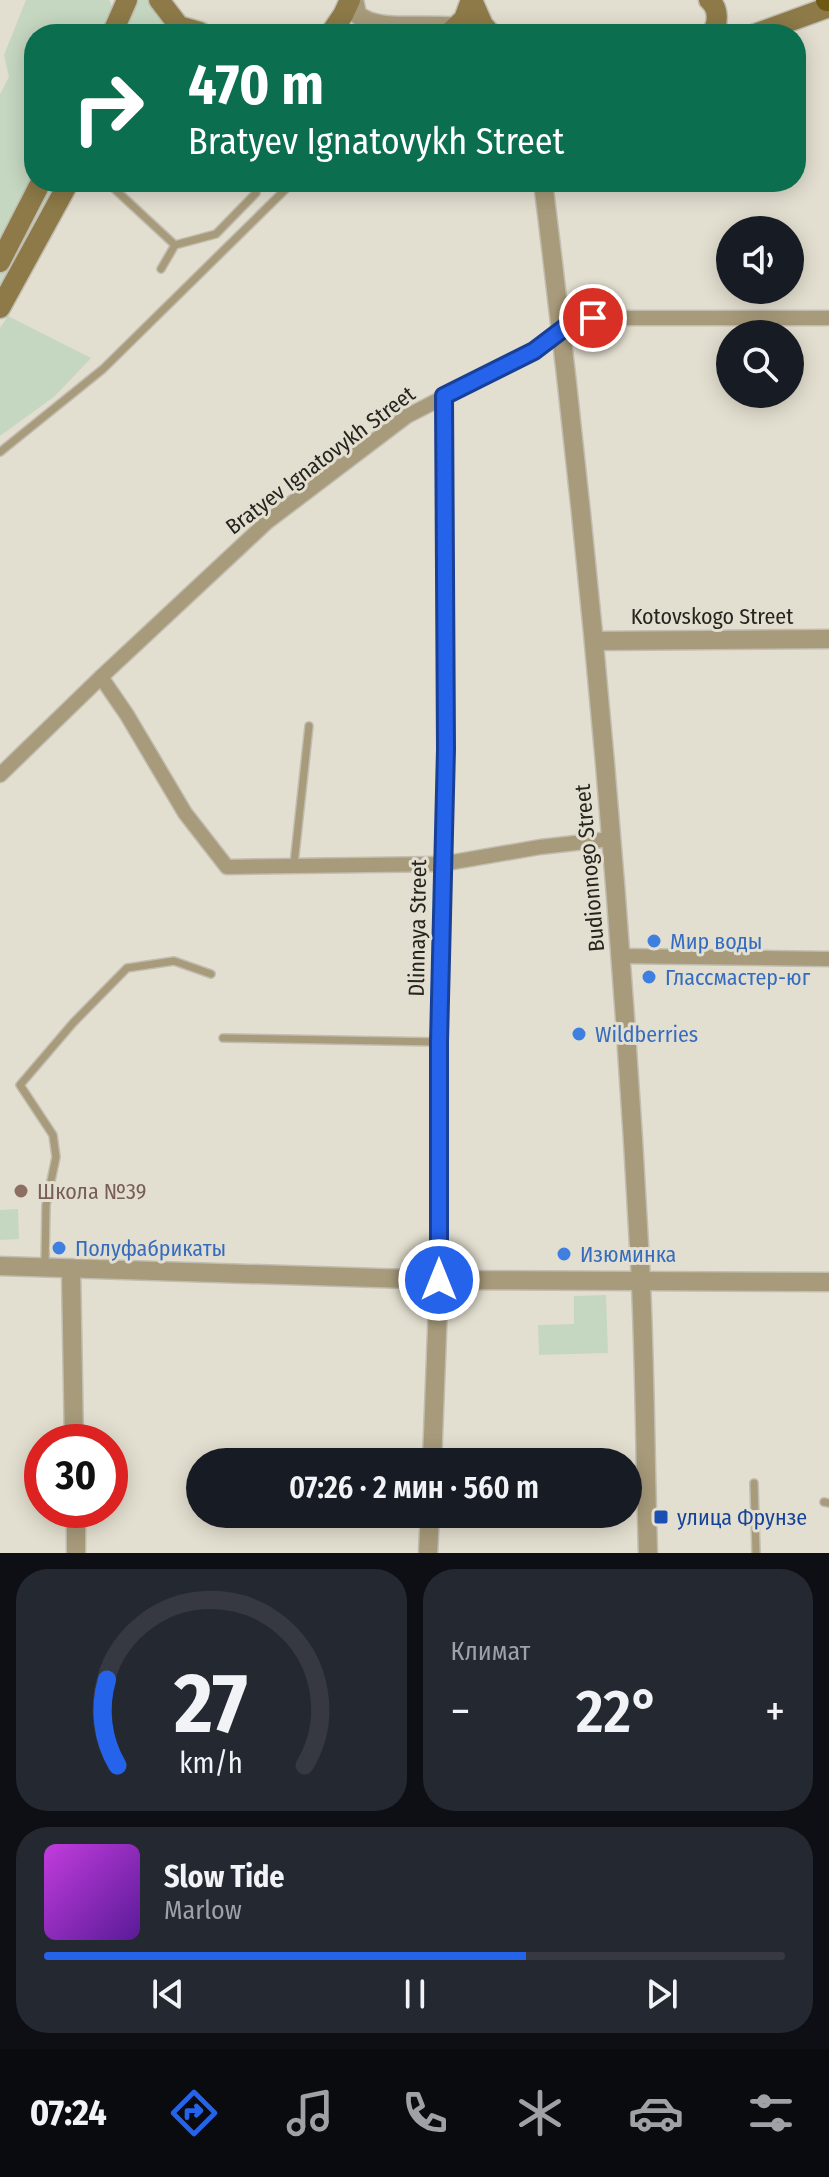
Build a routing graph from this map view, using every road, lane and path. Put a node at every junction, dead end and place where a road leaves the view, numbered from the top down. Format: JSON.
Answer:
{"nodes":[{"id":1,"x":159,"y":0,"type":"edge"},
{"id":2,"x":352,"y":0,"type":"edge"},
{"id":3,"x":472,"y":0,"type":"edge"},
{"id":4,"x":709,"y":0,"type":"edge"},
{"id":5,"x":829,"y":7,"type":"edge"},
{"id":6,"x":177,"y":24,"type":"edge"},
{"id":7,"x":337,"y":24,"type":"edge"},
{"id":8,"x":391,"y":24,"type":"edge"},
{"id":9,"x":459,"y":24,"type":"edge"},
{"id":10,"x":483,"y":24,"type":"edge"},
{"id":11,"x":716,"y":24,"type":"edge"},
{"id":12,"x":782,"y":24,"type":"edge"},
{"id":13,"x":36,"y":192,"type":"edge"},
{"id":14,"x":64,"y":192,"type":"edge"},
{"id":15,"x":118,"y":192,"type":"edge"},
{"id":16,"x":256,"y":192,"type":"edge"},
{"id":17,"x":283,"y":192,"type":"edge"},
{"id":18,"x":544,"y":192,"type":"edge"},
{"id":19,"x":175,"y":245,"type":"junction"},
{"id":20,"x":0,"y":262,"type":"edge"},
{"id":21,"x":161,"y":269,"type":"dead end"},
{"id":22,"x":0,"y":308,"type":"edge"},
{"id":23,"x":829,"y":318,"type":"edge"},
{"id":24,"x":562,"y":330,"type":"junction"},
{"id":25,"x":444,"y":396,"type":"junction"},
{"id":26,"x":0,"y":452,"type":"edge"},
{"id":27,"x":829,"y":639,"type":"edge"},
{"id":28,"x":595,"y":641,"type":"junction"},
{"id":29,"x":101,"y":677,"type":"junction"},
{"id":30,"x":309,"y":726,"type":"dead end"},
{"id":31,"x":0,"y":775,"type":"edge"},
{"id":32,"x":611,"y":839,"type":"junction"},
{"id":33,"x":294,"y":864,"type":"junction"},
{"id":34,"x":442,"y":864,"type":"junction"},
{"id":35,"x":621,"y":956,"type":"junction"},
{"id":36,"x":829,"y":959,"type":"edge"},
{"id":37,"x":211,"y":974,"type":"dead end"},
{"id":38,"x":223,"y":1038,"type":"dead end"},
{"id":39,"x":439,"y":1042,"type":"junction"},
{"id":40,"x":0,"y":1266,"type":"edge"},
{"id":41,"x":45,"y":1268,"type":"junction"},
{"id":42,"x":71,"y":1269,"type":"junction"},
{"id":43,"x":439,"y":1280,"type":"junction"},
{"id":44,"x":640,"y":1282,"type":"junction"},
{"id":45,"x":829,"y":1282,"type":"edge"},
{"id":46,"x":74,"y":1424,"type":"edge"},
{"id":47,"x":433,"y":1448,"type":"edge"},
{"id":48,"x":754,"y":1483,"type":"dead end"},
{"id":49,"x":76,"y":1528,"type":"edge"},
{"id":50,"x":429,"y":1528,"type":"edge"},
{"id":51,"x":76,"y":1553,"type":"edge"},
{"id":52,"x":428,"y":1553,"type":"edge"},
{"id":53,"x":648,"y":1553,"type":"edge"},
{"id":54,"x":756,"y":1553,"type":"edge"}],
"edges":[{"from":1,"to":6,"type":"main road"},
{"from":2,"to":7,"type":"main road"},
{"from":2,"to":8,"type":"street"},
{"from":3,"to":9,"type":"main road"},
{"from":3,"to":10,"type":"main road"},
{"from":4,"to":11,"type":"main road"},
{"from":5,"to":12,"type":"main road"},
{"from":13,"to":20,"type":"main road"},
{"from":14,"to":22,"type":"main road"},
{"from":15,"to":19,"type":"lane"},
{"from":16,"to":19,"type":"lane"},
{"from":17,"to":26,"type":"lane"},
{"from":18,"to":24,"type":"street","name":"Budionnogo Street"},
{"from":19,"to":21,"type":"lane"},
{"from":23,"to":24,"type":"street","name":"Bratyev Ignatovykh Street"},
{"from":24,"to":25,"type":"street","name":"Bratyev Ignatovykh Street"},
{"from":24,"to":28,"type":"street","name":"Budionnogo Street"},
{"from":25,"to":29,"type":"street","name":"Bratyev Ignatovykh Street"},
{"from":25,"to":34,"type":"street","name":"Dlinnaya Street"},
{"from":27,"to":28,"type":"street","name":"Kotovskogo Street"},
{"from":28,"to":32,"type":"street","name":"Budionnogo Street"},
{"from":29,"to":31,"type":"street","name":"Bratyev Ignatovykh Street"},
{"from":29,"to":33,"type":"street"},
{"from":30,"to":33,"type":"lane"},
{"from":32,"to":34,"type":"street"},
{"from":32,"to":35,"type":"street","name":"Budionnogo Street"},
{"from":33,"to":34,"type":"street"},
{"from":34,"to":39,"type":"street","name":"Dlinnaya Street"},
{"from":35,"to":36,"type":"street"},
{"from":35,"to":44,"type":"street","name":"Budionnogo Street"},
{"from":37,"to":41,"type":"lane"},
{"from":38,"to":39,"type":"lane"},
{"from":39,"to":43,"type":"street","name":"Dlinnaya Street"},
{"from":40,"to":41,"type":"street"},
{"from":41,"to":42,"type":"street"},
{"from":42,"to":43,"type":"street"},
{"from":42,"to":46,"type":"street"},
{"from":43,"to":44,"type":"street"},
{"from":43,"to":47,"type":"street","name":"Dlinnaya Street"},
{"from":44,"to":45,"type":"street"},
{"from":44,"to":53,"type":"street","name":"Budionnogo Street"},
{"from":48,"to":54,"type":"lane"},
{"from":49,"to":51,"type":"street"},
{"from":50,"to":52,"type":"street"}]}
